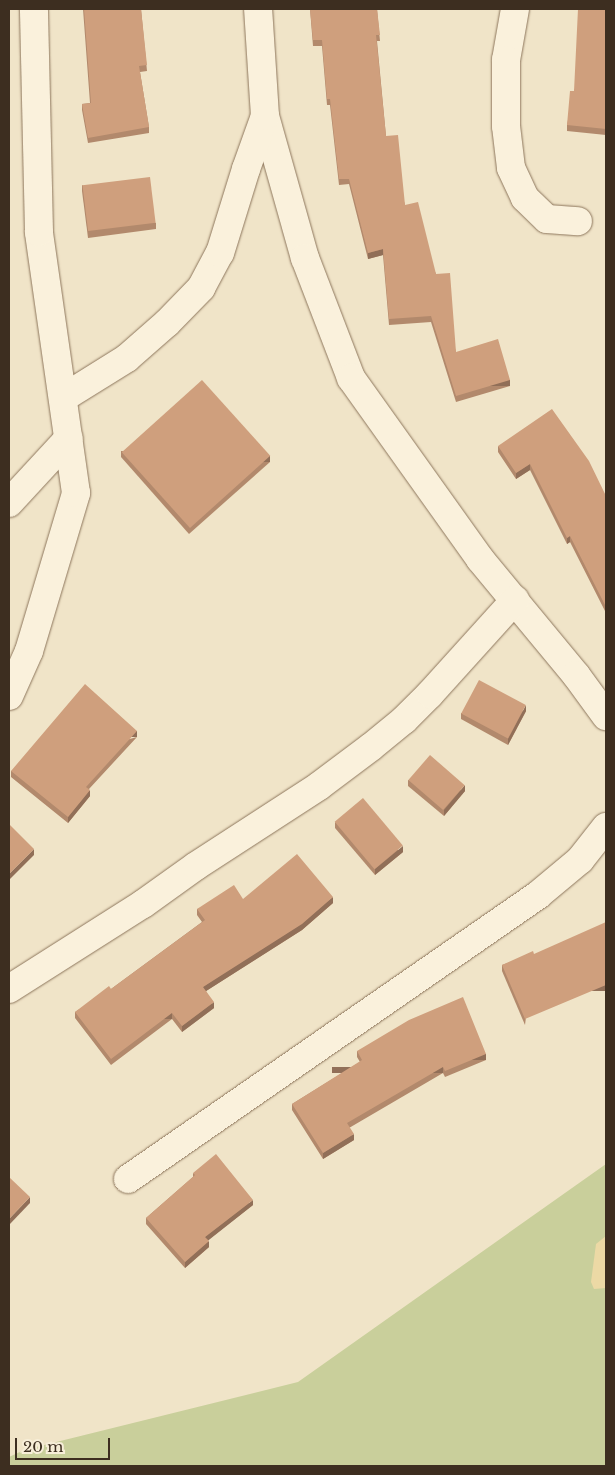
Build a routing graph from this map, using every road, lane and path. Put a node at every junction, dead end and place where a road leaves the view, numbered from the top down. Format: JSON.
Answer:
{"nodes":[{"id":1,"x":34,"y":9,"type":"edge"},
{"id":2,"x":258,"y":9,"type":"edge"},
{"id":3,"x":515,"y":9,"type":"edge"},
{"id":4,"x":265,"y":116,"type":"junction"},
{"id":5,"x":578,"y":221,"type":"dead end"},
{"id":6,"x":63,"y":398,"type":"junction"},
{"id":7,"x":69,"y":438,"type":"junction"},
{"id":8,"x":9,"y":503,"type":"edge"},
{"id":9,"x":515,"y":600,"type":"junction"},
{"id":10,"x":9,"y":696,"type":"edge"},
{"id":11,"x":606,"y":716,"type":"edge"},
{"id":12,"x":606,"y":826,"type":"edge"},
{"id":13,"x":9,"y":989,"type":"edge"},
{"id":14,"x":128,"y":1179,"type":"dead end"}],
"edges":[{"from":1,"to":6,"type":"street"},
{"from":2,"to":4,"type":"street"},
{"from":3,"to":5,"type":"street"},
{"from":4,"to":6,"type":"street"},
{"from":4,"to":9,"type":"street"},
{"from":6,"to":7,"type":"street"},
{"from":7,"to":8,"type":"street"},
{"from":7,"to":10,"type":"street"},
{"from":9,"to":11,"type":"street"},
{"from":9,"to":13,"type":"street"},
{"from":12,"to":14,"type":"street"}]}
